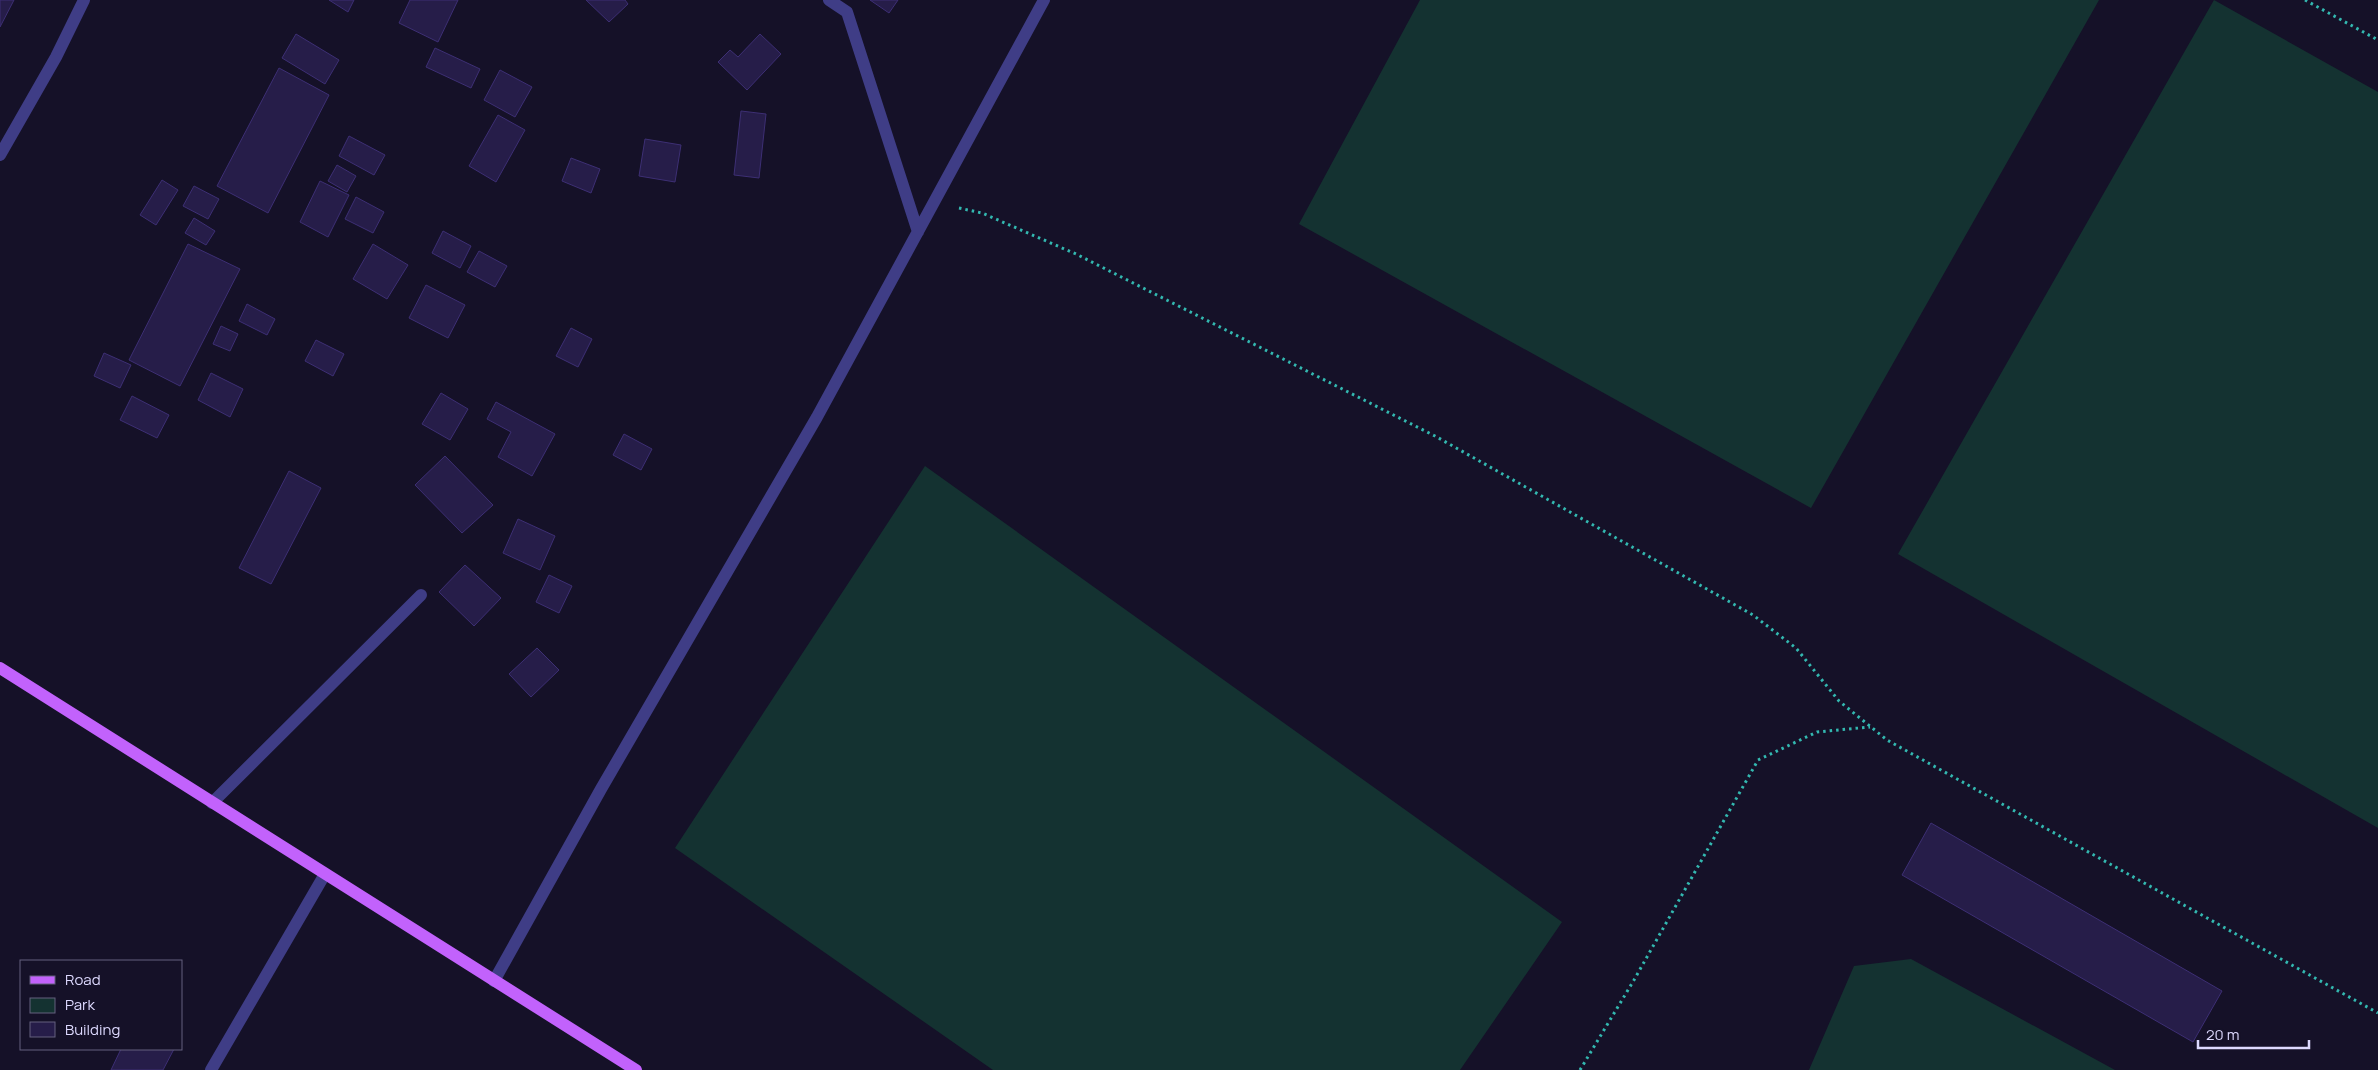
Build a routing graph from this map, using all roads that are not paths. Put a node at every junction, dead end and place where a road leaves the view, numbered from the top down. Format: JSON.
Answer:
{"nodes":[{"id":1,"x":84,"y":0,"type":"edge"},
{"id":2,"x":829,"y":0,"type":"edge"},
{"id":3,"x":1044,"y":0,"type":"edge"},
{"id":4,"x":0,"y":155,"type":"edge"},
{"id":5,"x":918,"y":232,"type":"junction"},
{"id":6,"x":421,"y":595,"type":"dead end"},
{"id":7,"x":0,"y":668,"type":"edge"},
{"id":8,"x":212,"y":803,"type":"junction"},
{"id":9,"x":325,"y":874,"type":"junction"},
{"id":10,"x":494,"y":981,"type":"junction"},
{"id":11,"x":211,"y":1070,"type":"edge"},
{"id":12,"x":636,"y":1070,"type":"edge"}],
"edges":[{"from":1,"to":4,"type":"street"},
{"from":2,"to":5,"type":"street"},
{"from":3,"to":5,"type":"street"},
{"from":5,"to":10,"type":"street"},
{"from":6,"to":8,"type":"street"},
{"from":7,"to":8,"type":"main road"},
{"from":8,"to":9,"type":"main road"},
{"from":9,"to":10,"type":"main road"},
{"from":9,"to":11,"type":"street"},
{"from":10,"to":12,"type":"main road"}]}
